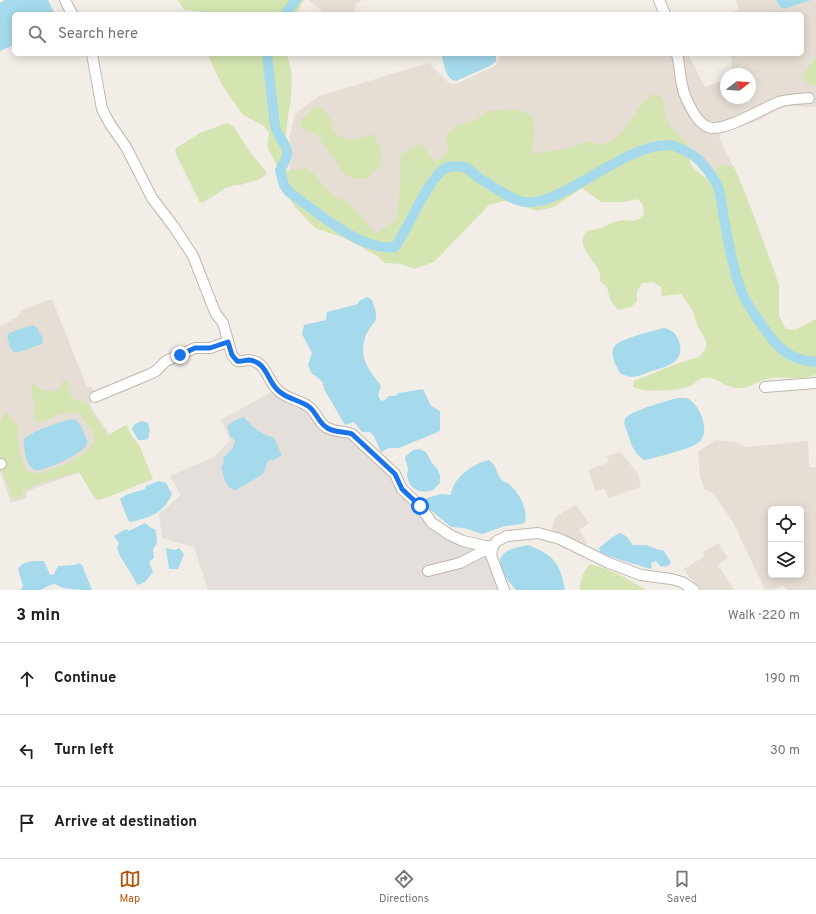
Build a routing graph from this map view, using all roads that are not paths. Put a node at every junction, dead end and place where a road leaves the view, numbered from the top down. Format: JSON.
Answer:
{"nodes":[{"id":1,"x":65,"y":0,"type":"edge"},
{"id":2,"x":659,"y":0,"type":"edge"},
{"id":3,"x":71,"y":12,"type":"edge"},
{"id":4,"x":664,"y":12,"type":"edge"},
{"id":5,"x":92,"y":56,"type":"edge"},
{"id":6,"x":676,"y":56,"type":"edge"},
{"id":7,"x":809,"y":98,"type":"dead end"},
{"id":8,"x":228,"y":342,"type":"junction"},
{"id":9,"x":816,"y":383,"type":"edge"},
{"id":10,"x":765,"y":388,"type":"dead end"},
{"id":11,"x":95,"y":397,"type":"dead end"},
{"id":12,"x":493,"y":546,"type":"junction"},
{"id":13,"x":428,"y":571,"type":"dead end"},
{"id":14,"x":504,"y":590,"type":"edge"},
{"id":15,"x":694,"y":590,"type":"edge"}],
"edges":[{"from":1,"to":3,"type":"street"},
{"from":2,"to":4,"type":"street"},
{"from":5,"to":8,"type":"street"},
{"from":6,"to":7,"type":"street"},
{"from":8,"to":11,"type":"street"},
{"from":8,"to":12,"type":"street"},
{"from":9,"to":10,"type":"street"},
{"from":12,"to":13,"type":"street"},
{"from":12,"to":14,"type":"street"},
{"from":12,"to":15,"type":"street"}]}
